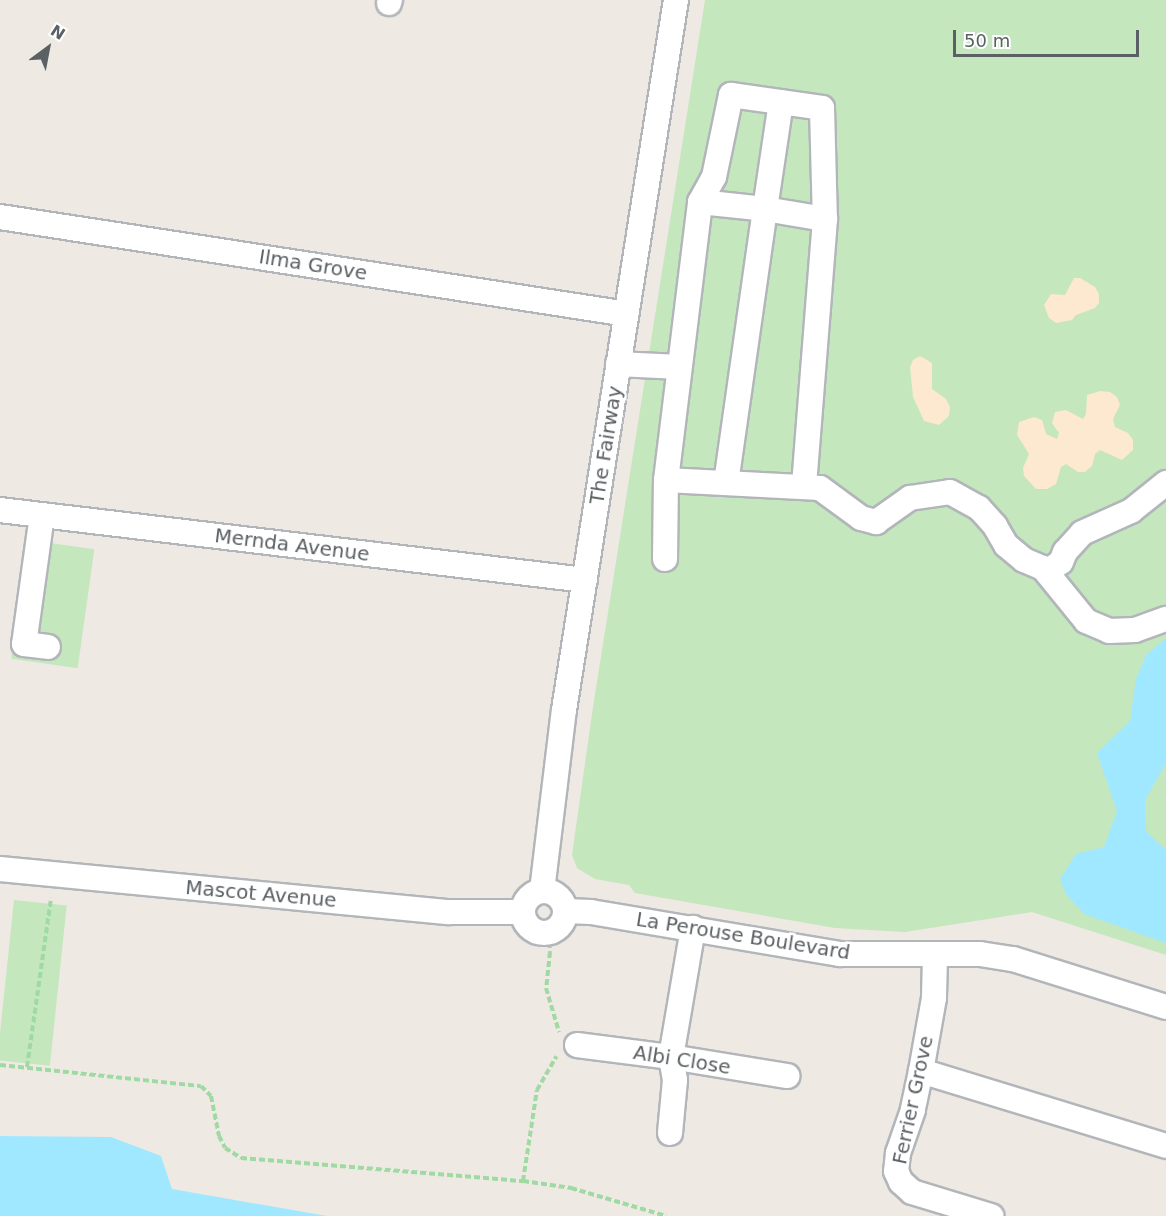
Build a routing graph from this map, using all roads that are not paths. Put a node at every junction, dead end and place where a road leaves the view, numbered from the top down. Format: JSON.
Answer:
{"nodes":[{"id":1,"x":676,"y":0,"type":"edge"},
{"id":2,"x":781,"y":102,"type":"junction"},
{"id":3,"x":700,"y":202,"type":"junction"},
{"id":4,"x":765,"y":210,"type":"junction"},
{"id":5,"x":0,"y":217,"type":"edge"},
{"id":6,"x":825,"y":219,"type":"junction"},
{"id":7,"x":627,"y":314,"type":"junction"},
{"id":8,"x":618,"y":364,"type":"junction"},
{"id":9,"x":679,"y":367,"type":"junction"},
{"id":10,"x":666,"y":480,"type":"junction"},
{"id":11,"x":726,"y":482,"type":"junction"},
{"id":12,"x":1166,"y":483,"type":"edge"},
{"id":13,"x":804,"y":486,"type":"junction"},
{"id":14,"x":0,"y":510,"type":"edge"},
{"id":15,"x":42,"y":515,"type":"junction"},
{"id":16,"x":665,"y":559,"type":"dead end"},
{"id":17,"x":1047,"y":572,"type":"junction"},
{"id":18,"x":585,"y":580,"type":"junction"},
{"id":19,"x":1166,"y":619,"type":"edge"},
{"id":20,"x":48,"y":647,"type":"dead end"},
{"id":21,"x":0,"y":869,"type":"edge"},
{"id":22,"x":542,"y":891,"type":"junction"},
{"id":23,"x":565,"y":911,"type":"junction"},
{"id":24,"x":523,"y":912,"type":"junction"},
{"id":25,"x":693,"y":928,"type":"junction"},
{"id":26,"x":935,"y":956,"type":"junction"},
{"id":27,"x":1166,"y":1007,"type":"edge"},
{"id":28,"x":567,"y":1043,"type":"road end"},
{"id":29,"x":671,"y":1057,"type":"junction"},
{"id":30,"x":921,"y":1071,"type":"junction"},
{"id":31,"x":787,"y":1077,"type":"dead end"},
{"id":32,"x":670,"y":1133,"type":"dead end"},
{"id":33,"x":1166,"y":1146,"type":"edge"},
{"id":34,"x":991,"y":1216,"type":"edge"}],
"edges":[{"from":1,"to":7,"type":"street","name":"The Fairway"},
{"from":2,"to":3,"type":"street"},
{"from":2,"to":4,"type":"street"},
{"from":2,"to":6,"type":"street"},
{"from":3,"to":4,"type":"street"},
{"from":3,"to":9,"type":"street"},
{"from":4,"to":6,"type":"street"},
{"from":4,"to":11,"type":"street"},
{"from":5,"to":7,"type":"street","name":"Ilma Grove"},
{"from":6,"to":13,"type":"street"},
{"from":7,"to":8,"type":"street","name":"The Fairway"},
{"from":8,"to":9,"type":"street"},
{"from":8,"to":18,"type":"street","name":"The Fairway"},
{"from":9,"to":10,"type":"street"},
{"from":10,"to":11,"type":"street"},
{"from":10,"to":16,"type":"street"},
{"from":11,"to":13,"type":"street"},
{"from":12,"to":17,"type":"street"},
{"from":13,"to":17,"type":"street"},
{"from":14,"to":15,"type":"street","name":"Mernda Avenue"},
{"from":15,"to":18,"type":"street","name":"Mernda Avenue"},
{"from":15,"to":20,"type":"street"},
{"from":17,"to":19,"type":"street"},
{"from":18,"to":22,"type":"street","name":"The Fairway"},
{"from":21,"to":24,"type":"street","name":"Mascot Avenue"},
{"from":22,"to":23,"type":"street"},
{"from":22,"to":24,"type":"street"},
{"from":23,"to":24,"type":"street"},
{"from":23,"to":25,"type":"street","name":"La Perouse Boulevard"},
{"from":25,"to":26,"type":"street","name":"La Perouse Boulevard"},
{"from":25,"to":29,"type":"street"},
{"from":26,"to":27,"type":"street","name":"La Perouse Boulevard"},
{"from":26,"to":30,"type":"street","name":"Ferrier Grove"},
{"from":28,"to":29,"type":"street","name":"Albi Close"},
{"from":29,"to":31,"type":"street","name":"Albi Close"},
{"from":29,"to":32,"type":"street"},
{"from":30,"to":33,"type":"street"},
{"from":30,"to":34,"type":"street","name":"Ferrier Grove"}]}
